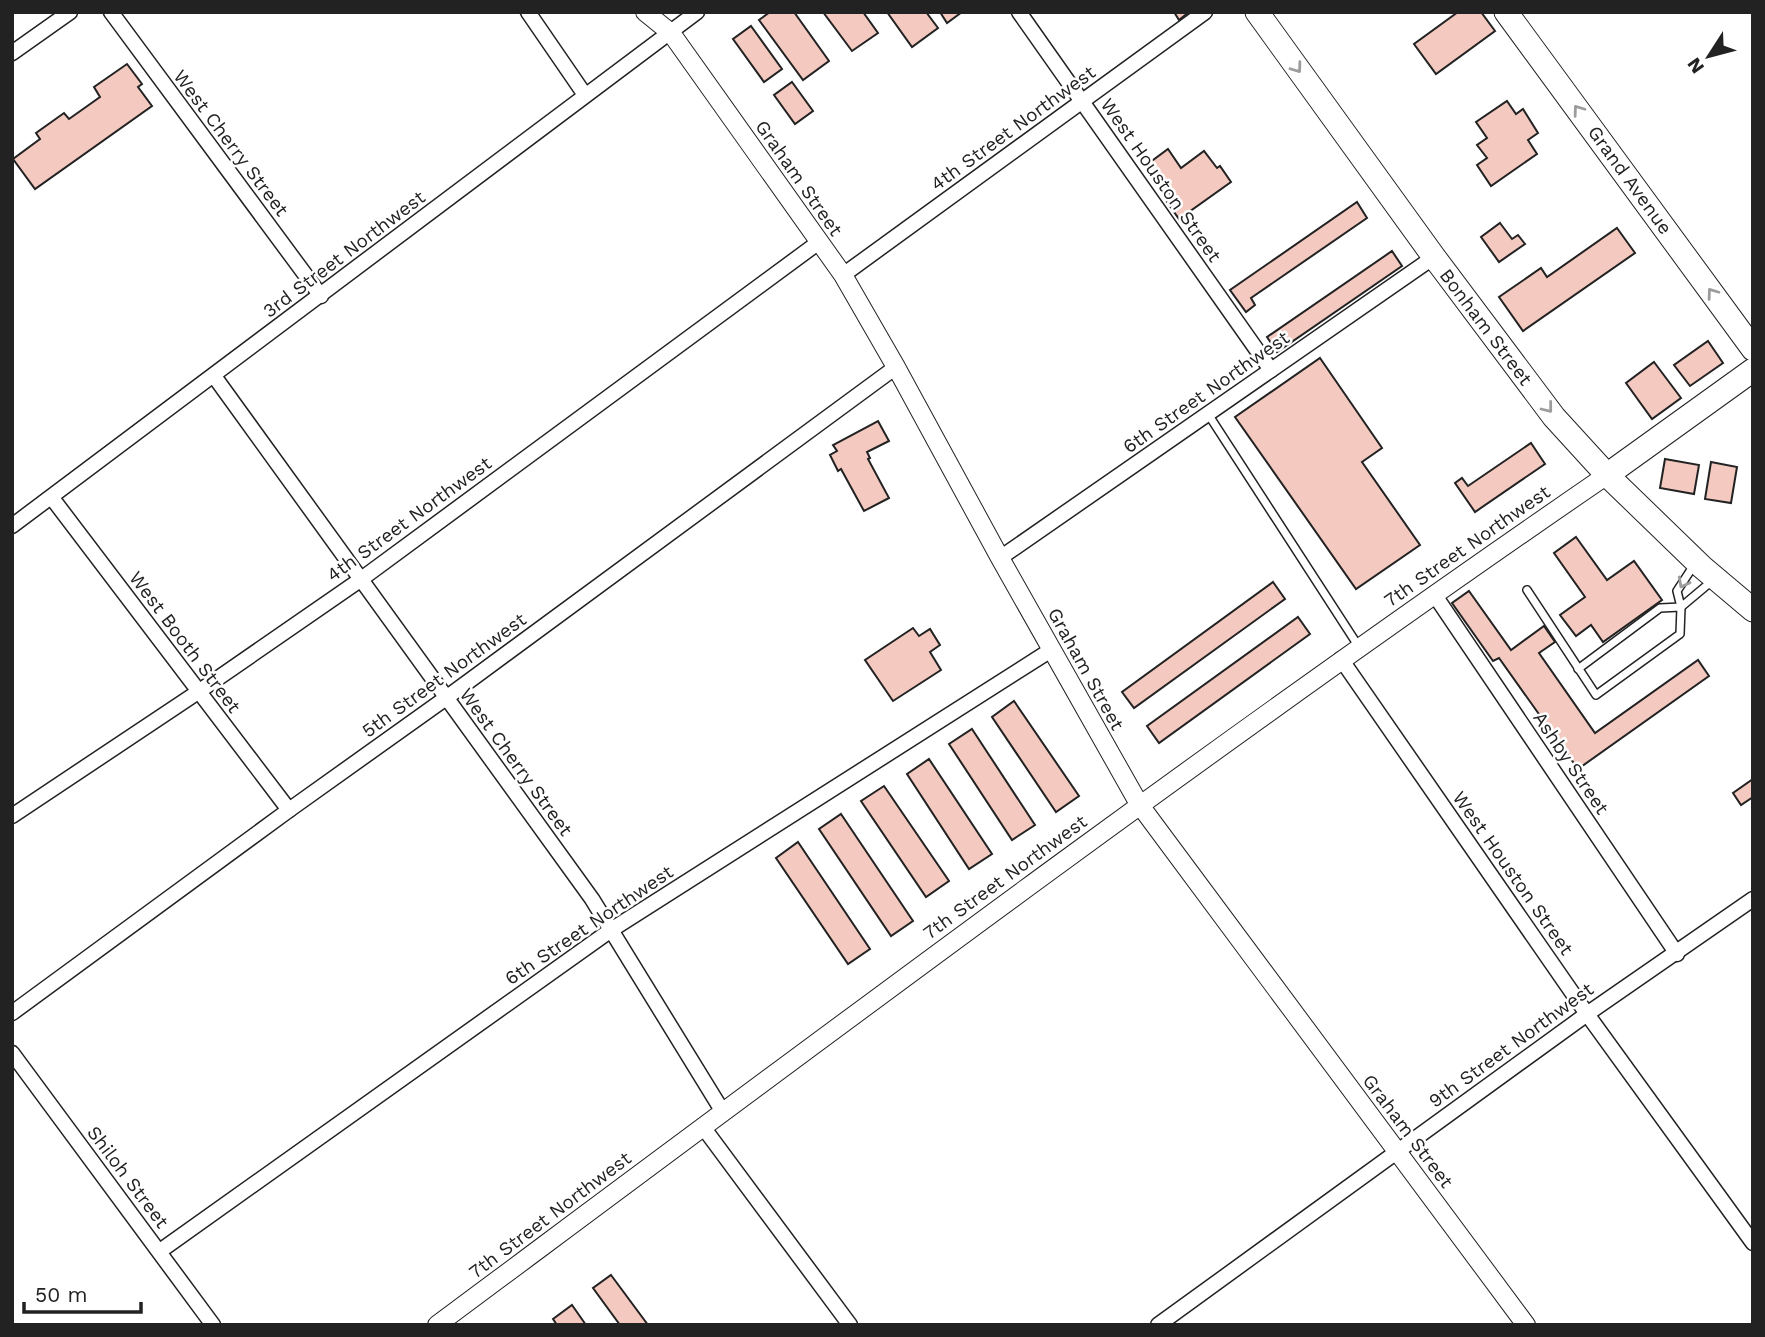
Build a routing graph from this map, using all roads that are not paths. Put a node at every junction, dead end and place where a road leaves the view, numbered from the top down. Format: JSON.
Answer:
{"nodes":[{"id":1,"x":70,"y":12,"type":"edge"},
{"id":2,"x":111,"y":12,"type":"edge"},
{"id":3,"x":528,"y":12,"type":"edge"},
{"id":4,"x":645,"y":12,"type":"edge"},
{"id":5,"x":698,"y":12,"type":"edge"},
{"id":6,"x":1019,"y":12,"type":"edge"},
{"id":7,"x":1205,"y":12,"type":"edge"},
{"id":8,"x":1257,"y":12,"type":"edge"},
{"id":9,"x":1506,"y":12,"type":"edge"},
{"id":10,"x":671,"y":33,"type":"junction"},
{"id":11,"x":12,"y":53,"type":"edge"},
{"id":12,"x":584,"y":95,"type":"junction"},
{"id":13,"x":1082,"y":102,"type":"junction"},
{"id":14,"x":820,"y":242,"type":"junction"},
{"id":15,"x":1434,"y":257,"type":"junction"},
{"id":16,"x":843,"y":275,"type":"junction"},
{"id":17,"x":321,"y":296,"type":"junction"},
{"id":18,"x":1753,"y":349,"type":"edge"},
{"id":19,"x":897,"y":367,"type":"junction"},
{"id":20,"x":1272,"y":370,"type":"junction"},
{"id":21,"x":1753,"y":370,"type":"edge"},
{"id":22,"x":214,"y":376,"type":"junction"},
{"id":23,"x":1208,"y":414,"type":"junction"},
{"id":24,"x":1607,"y":475,"type":"junction"},
{"id":25,"x":52,"y":498,"type":"junction"},
{"id":26,"x":12,"y":526,"type":"edge"},
{"id":27,"x":1000,"y":558,"type":"junction"},
{"id":28,"x":1696,"y":561,"type":"junction"},
{"id":29,"x":1715,"y":578,"type":"junction"},
{"id":30,"x":360,"y":580,"type":"junction"},
{"id":31,"x":1527,"y":590,"type":"dead end"},
{"id":32,"x":1434,"y":594,"type":"junction"},
{"id":33,"x":1681,"y":607,"type":"junction"},
{"id":34,"x":1753,"y":610,"type":"edge"},
{"id":35,"x":1359,"y":647,"type":"junction"},
{"id":36,"x":1051,"y":650,"type":"junction"},
{"id":37,"x":1342,"y":659,"type":"junction"},
{"id":38,"x":1578,"y":669,"type":"junction"},
{"id":39,"x":198,"y":692,"type":"junction"},
{"id":40,"x":446,"y":698,"type":"junction"},
{"id":41,"x":1139,"y":804,"type":"junction"},
{"id":42,"x":289,"y":810,"type":"junction"},
{"id":43,"x":12,"y":816,"type":"edge"},
{"id":44,"x":1753,"y":899,"type":"edge"},
{"id":45,"x":611,"y":930,"type":"junction"},
{"id":46,"x":1677,"y":954,"type":"junction"},
{"id":47,"x":12,"y":1013,"type":"edge"},
{"id":48,"x":1587,"y":1014,"type":"junction"},
{"id":49,"x":13,"y":1057,"type":"edge"},
{"id":50,"x":723,"y":1112,"type":"junction"},
{"id":51,"x":703,"y":1127,"type":"junction"},
{"id":52,"x":1396,"y":1152,"type":"junction"},
{"id":53,"x":1753,"y":1243,"type":"edge"},
{"id":54,"x":160,"y":1251,"type":"junction"},
{"id":55,"x":1176,"y":1320,"type":"edge"},
{"id":56,"x":213,"y":1325,"type":"edge"},
{"id":57,"x":437,"y":1325,"type":"edge"},
{"id":58,"x":850,"y":1325,"type":"edge"},
{"id":59,"x":1158,"y":1325,"type":"edge"},
{"id":60,"x":1525,"y":1325,"type":"edge"}],
"edges":[{"from":1,"to":11,"type":"street"},
{"from":2,"to":17,"type":"street","name":"West Cherry Street"},
{"from":3,"to":12,"type":"street"},
{"from":4,"to":10,"type":"street","name":"Graham Street"},
{"from":5,"to":10,"type":"street","name":"3rd Street Northwest"},
{"from":6,"to":13,"type":"street","name":"West Houston Street"},
{"from":7,"to":13,"type":"street","name":"4th Street Northwest"},
{"from":8,"to":15,"type":"main road","name":"Bonham Street","one_way":true},
{"from":18,"to":9,"type":"main road","name":"Grand Avenue","one_way":true},
{"from":10,"to":12,"type":"street","name":"3rd Street Northwest"},
{"from":10,"to":14,"type":"street","name":"Graham Street"},
{"from":12,"to":17,"type":"street","name":"3rd Street Northwest"},
{"from":13,"to":16,"type":"street","name":"4th Street Northwest"},
{"from":13,"to":20,"type":"street","name":"West Houston Street"},
{"from":14,"to":16,"type":"street","name":"Graham Street"},
{"from":14,"to":30,"type":"street","name":"4th Street Northwest"},
{"from":15,"to":20,"type":"street","name":"6th Street Northwest"},
{"from":15,"to":24,"type":"main road","name":"Bonham Street","one_way":true},
{"from":16,"to":19,"type":"street","name":"Graham Street"},
{"from":17,"to":22,"type":"street","name":"3rd Street Northwest"},
{"from":19,"to":27,"type":"street","name":"Graham Street"},
{"from":19,"to":40,"type":"street","name":"5th Street Northwest"},
{"from":20,"to":23,"type":"street","name":"6th Street Northwest"},
{"from":21,"to":24,"type":"main road"},
{"from":22,"to":25,"type":"street","name":"3rd Street Northwest"},
{"from":22,"to":30,"type":"street","name":"West Cherry Street"},
{"from":23,"to":27,"type":"street","name":"6th Street Northwest"},
{"from":23,"to":35,"type":"lane"},
{"from":24,"to":28,"type":"main road","name":"Bonham Street"},
{"from":24,"to":32,"type":"street","name":"7th Street Northwest"},
{"from":25,"to":26,"type":"street","name":"3rd Street Northwest"},
{"from":25,"to":39,"type":"street","name":"West Booth Street"},
{"from":27,"to":36,"type":"street","name":"Graham Street"},
{"from":28,"to":29,"type":"main road","name":"Bonham Street"},
{"from":28,"to":33,"type":"lane","one_way":true},
{"from":29,"to":33,"type":"lane"},
{"from":29,"to":34,"type":"main road","name":"Bonham Street"},
{"from":30,"to":39,"type":"street","name":"4th Street Northwest"},
{"from":30,"to":40,"type":"street","name":"West Cherry Street"},
{"from":31,"to":38,"type":"lane"},
{"from":32,"to":35,"type":"street","name":"7th Street Northwest"},
{"from":32,"to":46,"type":"street","name":"Ashby Street"},
{"from":33,"to":38,"type":"lane"},
{"from":33,"to":38,"type":"lane"},
{"from":35,"to":37,"type":"street","name":"7th Street Northwest"},
{"from":36,"to":41,"type":"street","name":"Graham Street"},
{"from":36,"to":45,"type":"street","name":"6th Street Northwest"},
{"from":37,"to":41,"type":"street","name":"7th Street Northwest"},
{"from":37,"to":48,"type":"street","name":"West Houston Street"},
{"from":39,"to":42,"type":"street","name":"West Booth Street"},
{"from":39,"to":43,"type":"street","name":"4th Street Northwest"},
{"from":40,"to":42,"type":"street","name":"5th Street Northwest"},
{"from":40,"to":45,"type":"street","name":"West Cherry Street"},
{"from":41,"to":50,"type":"street","name":"7th Street Northwest"},
{"from":41,"to":52,"type":"street","name":"Graham Street"},
{"from":42,"to":47,"type":"street","name":"5th Street Northwest"},
{"from":44,"to":46,"type":"street","name":"9th Street Northwest"},
{"from":45,"to":50,"type":"street","name":"West Cherry Street"},
{"from":45,"to":54,"type":"street","name":"6th Street Northwest"},
{"from":46,"to":48,"type":"street","name":"9th Street Northwest"},
{"from":48,"to":52,"type":"street","name":"9th Street Northwest"},
{"from":48,"to":53,"type":"street","name":"West Houston Street"},
{"from":49,"to":54,"type":"street","name":"Shiloh Street"},
{"from":50,"to":51,"type":"street","name":"7th Street Northwest"},
{"from":51,"to":57,"type":"street","name":"7th Street Northwest"},
{"from":51,"to":58,"type":"street"},
{"from":52,"to":55,"type":"street","name":"9th Street Northwest"},
{"from":52,"to":60,"type":"street","name":"Graham Street"},
{"from":54,"to":56,"type":"street","name":"Shiloh Street"},
{"from":55,"to":59,"type":"street","name":"9th Street Northwest"}]}
